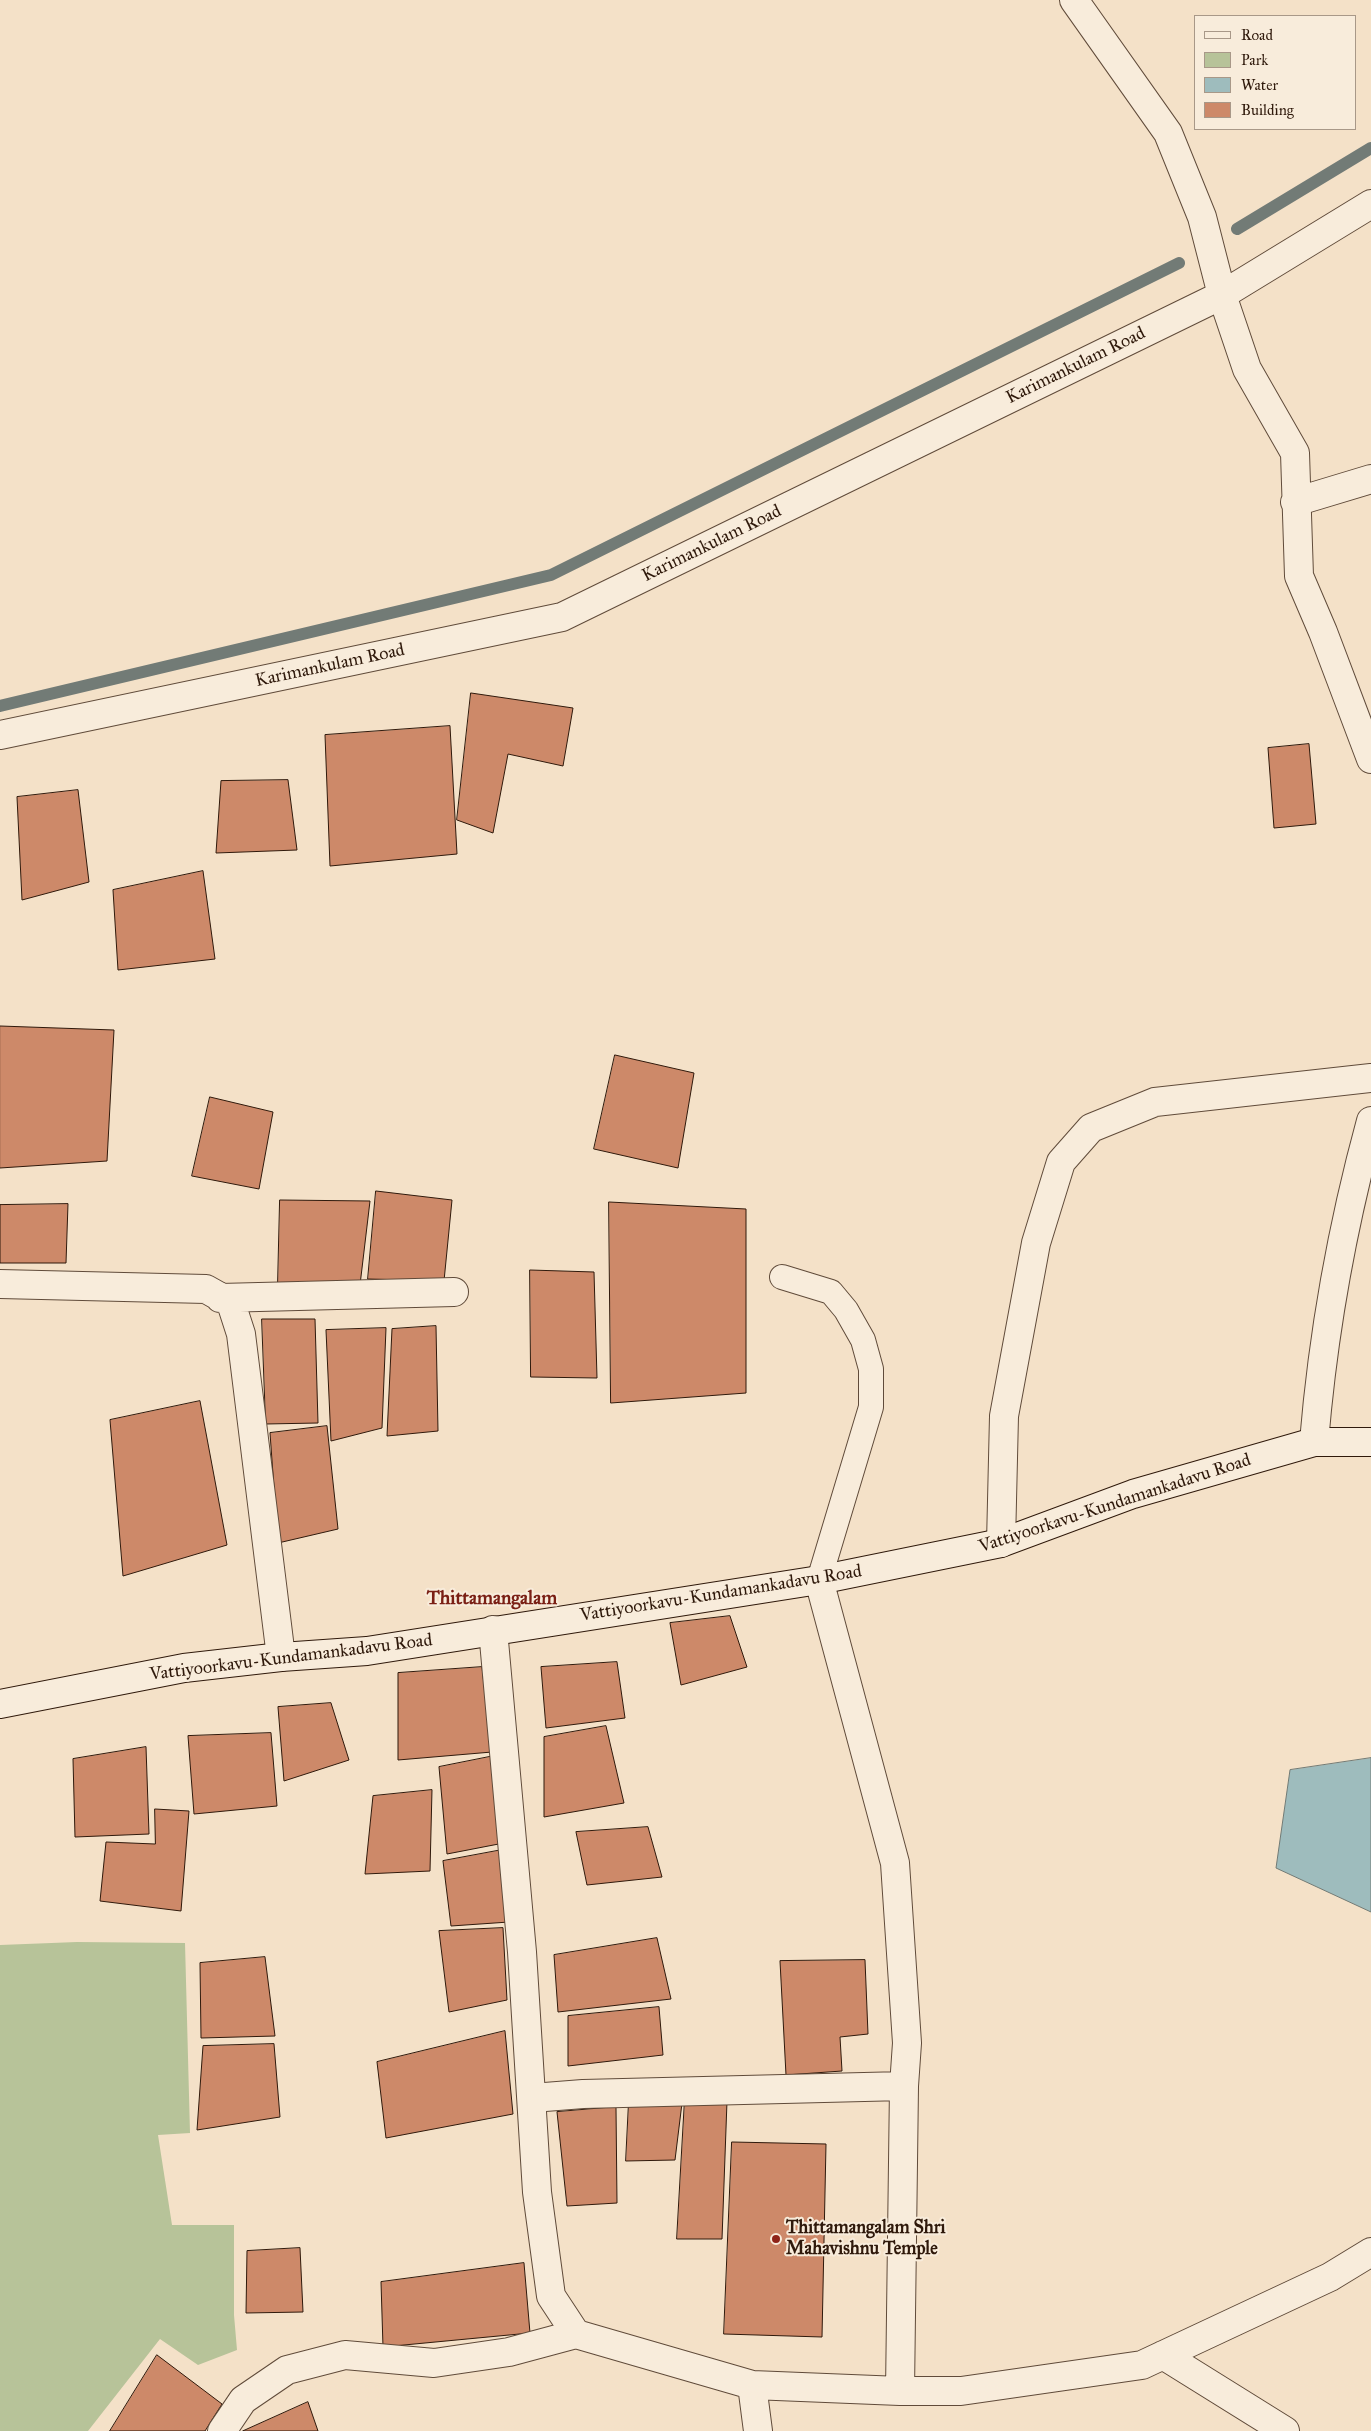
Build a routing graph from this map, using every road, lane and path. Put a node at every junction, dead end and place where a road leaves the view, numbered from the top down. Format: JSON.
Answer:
{"nodes":[{"id":1,"x":1074,"y":0,"type":"edge"},
{"id":2,"x":1371,"y":204,"type":"edge"},
{"id":3,"x":1222,"y":295,"type":"junction"},
{"id":4,"x":1371,"y":479,"type":"edge"},
{"id":5,"x":1295,"y":502,"type":"junction"},
{"id":6,"x":0,"y":734,"type":"edge"},
{"id":7,"x":1371,"y":759,"type":"edge"},
{"id":8,"x":1371,"y":1078,"type":"edge"},
{"id":9,"x":1371,"y":1121,"type":"edge"},
{"id":10,"x":782,"y":1276,"type":"dead end"},
{"id":11,"x":0,"y":1284,"type":"edge"},
{"id":12,"x":454,"y":1292,"type":"dead end"},
{"id":13,"x":220,"y":1298,"type":"junction"},
{"id":14,"x":1314,"y":1442,"type":"junction"},
{"id":15,"x":1371,"y":1442,"type":"edge"},
{"id":16,"x":1001,"y":1543,"type":"junction"},
{"id":17,"x":819,"y":1580,"type":"junction"},
{"id":18,"x":493,"y":1630,"type":"junction"},
{"id":19,"x":281,"y":1657,"type":"junction"},
{"id":20,"x":0,"y":1704,"type":"edge"},
{"id":21,"x":904,"y":2086,"type":"junction"},
{"id":22,"x":532,"y":2098,"type":"junction"},
{"id":23,"x":1371,"y":2252,"type":"edge"},
{"id":24,"x":576,"y":2334,"type":"junction"},
{"id":25,"x":1163,"y":2355,"type":"junction"},
{"id":26,"x":752,"y":2385,"type":"junction"},
{"id":27,"x":900,"y":2391,"type":"junction"},
{"id":28,"x":222,"y":2431,"type":"edge"},
{"id":29,"x":758,"y":2431,"type":"edge"},
{"id":30,"x":1284,"y":2431,"type":"edge"}],
"edges":[{"from":1,"to":3,"type":"street"},
{"from":2,"to":3,"type":"street","name":"Karimankulam Road"},
{"from":3,"to":5,"type":"street"},
{"from":3,"to":6,"type":"street","name":"Karimankulam Road"},
{"from":4,"to":5,"type":"street"},
{"from":5,"to":7,"type":"street"},
{"from":8,"to":16,"type":"street"},
{"from":9,"to":14,"type":"street"},
{"from":10,"to":17,"type":"lane"},
{"from":11,"to":13,"type":"street"},
{"from":12,"to":13,"type":"street"},
{"from":13,"to":19,"type":"street"},
{"from":14,"to":15,"type":"street","name":"Vattiyoorkavu-Kundamankadavu Road"},
{"from":14,"to":16,"type":"street","name":"Vattiyoorkavu-Kundamankadavu Road"},
{"from":16,"to":17,"type":"street","name":"Vattiyoorkavu-Kundamankadavu Road"},
{"from":17,"to":18,"type":"street","name":"Vattiyoorkavu-Kundamankadavu Road"},
{"from":17,"to":21,"type":"street"},
{"from":18,"to":19,"type":"street","name":"Vattiyoorkavu-Kundamankadavu Road"},
{"from":18,"to":22,"type":"street"},
{"from":19,"to":20,"type":"street","name":"Vattiyoorkavu-Kundamankadavu Road"},
{"from":21,"to":22,"type":"street"},
{"from":21,"to":27,"type":"street"},
{"from":22,"to":24,"type":"street"},
{"from":23,"to":25,"type":"street"},
{"from":24,"to":26,"type":"street"},
{"from":24,"to":28,"type":"street"},
{"from":25,"to":27,"type":"street"},
{"from":25,"to":30,"type":"street"},
{"from":26,"to":27,"type":"street"},
{"from":26,"to":29,"type":"street"}]}
